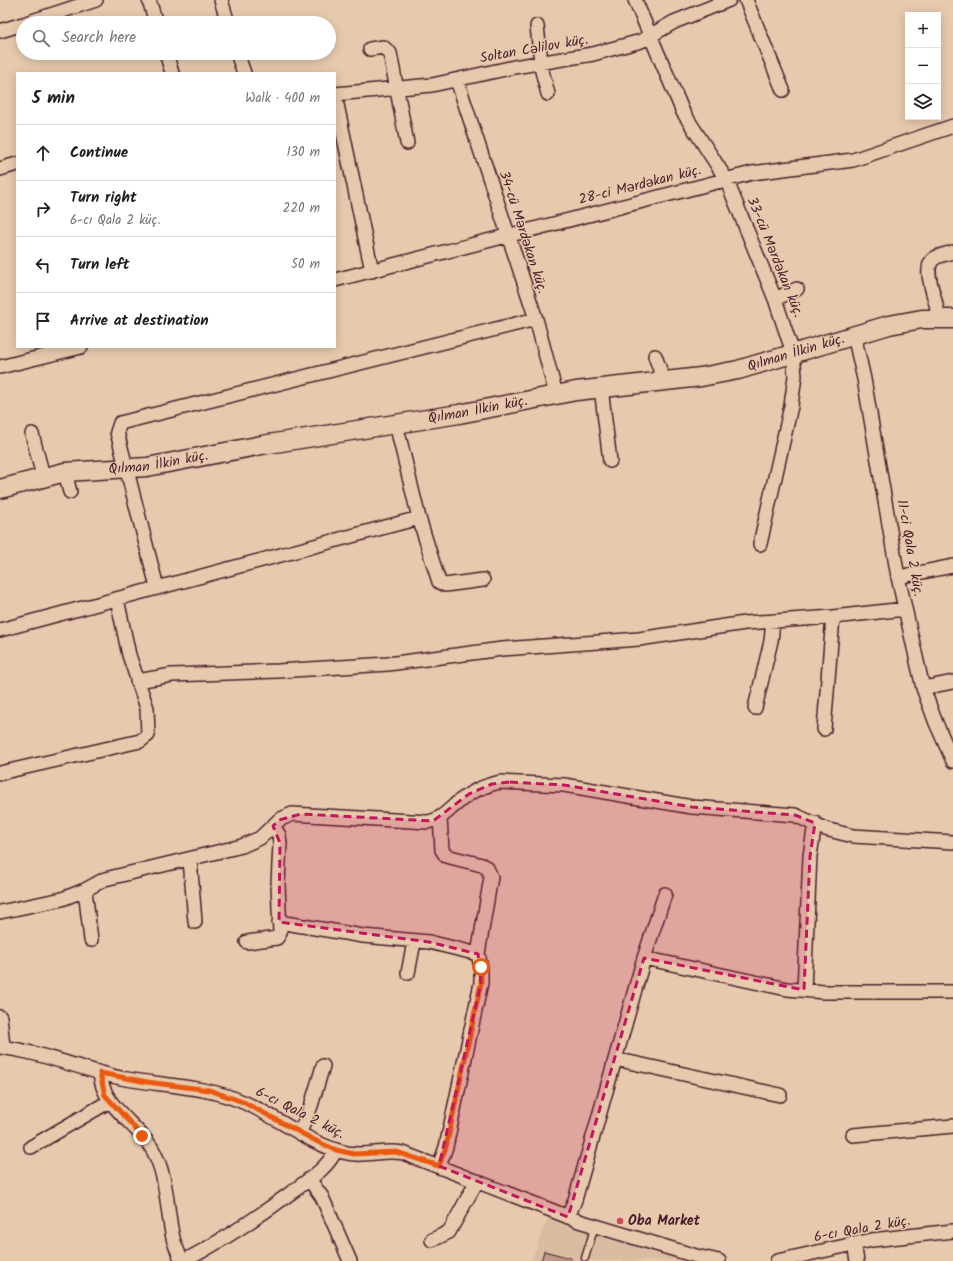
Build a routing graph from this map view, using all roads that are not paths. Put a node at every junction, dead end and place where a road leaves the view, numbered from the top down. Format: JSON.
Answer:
{"nodes":[{"id":1,"x":96,"y":0,"type":"edge"},
{"id":2,"x":148,"y":0,"type":"edge"},
{"id":3,"x":220,"y":0,"type":"edge"},
{"id":4,"x":635,"y":0,"type":"edge"},
{"id":5,"x":729,"y":0,"type":"edge"},
{"id":6,"x":746,"y":0,"type":"edge"},
{"id":7,"x":46,"y":16,"type":"edge"},
{"id":8,"x":154,"y":16,"type":"edge"},
{"id":9,"x":226,"y":16,"type":"edge"},
{"id":10,"x":16,"y":26,"type":"edge"},
{"id":11,"x":536,"y":26,"type":"dead end"},
{"id":12,"x":0,"y":31,"type":"edge"},
{"id":13,"x":651,"y":35,"type":"junction"},
{"id":14,"x":370,"y":49,"type":"dead end"},
{"id":15,"x":168,"y":60,"type":"edge"},
{"id":16,"x":239,"y":60,"type":"edge"},
{"id":17,"x":542,"y":62,"type":"junction"},
{"id":18,"x":172,"y":72,"type":"edge"},
{"id":19,"x":244,"y":72,"type":"edge"},
{"id":20,"x":457,"y":80,"type":"junction"},
{"id":21,"x":396,"y":89,"type":"junction"},
{"id":22,"x":783,"y":90,"type":"dead end"},
{"id":23,"x":548,"y":94,"type":"dead end"},
{"id":24,"x":336,"y":95,"type":"edge"},
{"id":25,"x":336,"y":100,"type":"edge"},
{"id":26,"x":953,"y":126,"type":"edge"},
{"id":27,"x":407,"y":143,"type":"dead end"},
{"id":28,"x":16,"y":164,"type":"edge"},
{"id":29,"x":0,"y":169,"type":"edge"},
{"id":30,"x":726,"y":179,"type":"junction"},
{"id":31,"x":507,"y":236,"type":"junction"},
{"id":32,"x":953,"y":252,"type":"edge"},
{"id":33,"x":372,"y":270,"type":"junction"},
{"id":34,"x":336,"y":280,"type":"edge"},
{"id":35,"x":797,"y":289,"type":"dead end"},
{"id":36,"x":775,"y":299,"type":"junction"},
{"id":37,"x":946,"y":318,"type":"edge"},
{"id":38,"x":536,"y":319,"type":"junction"},
{"id":39,"x":854,"y":335,"type":"junction"},
{"id":40,"x":77,"y":348,"type":"edge"},
{"id":41,"x":793,"y":353,"type":"junction"},
{"id":42,"x":655,"y":356,"type":"dead end"},
{"id":43,"x":0,"y":367,"type":"edge"},
{"id":44,"x":664,"y":381,"type":"junction"},
{"id":45,"x":601,"y":388,"type":"junction"},
{"id":46,"x":556,"y":394,"type":"junction"},
{"id":47,"x":396,"y":424,"type":"junction"},
{"id":48,"x":32,"y":434,"type":"dead end"},
{"id":49,"x":610,"y":461,"type":"dead end"},
{"id":50,"x":125,"y":468,"type":"junction"},
{"id":51,"x":65,"y":472,"type":"junction"},
{"id":52,"x":43,"y":476,"type":"junction"},
{"id":53,"x":0,"y":489,"type":"edge"},
{"id":54,"x":70,"y":492,"type":"dead end"},
{"id":55,"x":419,"y":518,"type":"junction"},
{"id":56,"x":760,"y":544,"type":"dead end"},
{"id":57,"x":953,"y":566,"type":"edge"},
{"id":58,"x":898,"y":577,"type":"junction"},
{"id":59,"x":484,"y":580,"type":"dead end"},
{"id":60,"x":157,"y":587,"type":"junction"},
{"id":61,"x":117,"y":599,"type":"junction"},
{"id":62,"x":905,"y":609,"type":"junction"},
{"id":63,"x":833,"y":617,"type":"junction"},
{"id":64,"x":773,"y":621,"type":"junction"},
{"id":65,"x":0,"y":630,"type":"edge"},
{"id":66,"x":137,"y":681,"type":"junction"},
{"id":67,"x":953,"y":682,"type":"edge"},
{"id":68,"x":923,"y":688,"type":"junction"},
{"id":69,"x":755,"y":708,"type":"dead end"},
{"id":70,"x":824,"y":729,"type":"dead end"},
{"id":71,"x":953,"y":761,"type":"edge"},
{"id":72,"x":0,"y":773,"type":"edge"},
{"id":73,"x":440,"y":818,"type":"junction"},
{"id":74,"x":815,"y":823,"type":"junction"},
{"id":75,"x":273,"y":826,"type":"junction"},
{"id":76,"x":953,"y":842,"type":"edge"},
{"id":77,"x":190,"y":859,"type":"junction"},
{"id":78,"x":86,"y":890,"type":"junction"},
{"id":79,"x":665,"y":894,"type":"dead end"},
{"id":80,"x":0,"y":912,"type":"edge"},
{"id":81,"x":195,"y":922,"type":"dead end"},
{"id":82,"x":279,"y":922,"type":"junction"},
{"id":83,"x":91,"y":940,"type":"dead end"},
{"id":84,"x":247,"y":942,"type":"dead end"},
{"id":85,"x":414,"y":942,"type":"junction"},
{"id":86,"x":478,"y":954,"type":"junction"},
{"id":87,"x":644,"y":958,"type":"junction"},
{"id":88,"x":408,"y":974,"type":"dead end"},
{"id":89,"x":804,"y":990,"type":"junction"},
{"id":90,"x":953,"y":992,"type":"edge"},
{"id":91,"x":0,"y":1017,"type":"edge"},
{"id":92,"x":2,"y":1047,"type":"edge"},
{"id":93,"x":615,"y":1058,"type":"junction"},
{"id":94,"x":323,"y":1066,"type":"dead end"},
{"id":95,"x":100,"y":1073,"type":"junction"},
{"id":96,"x":780,"y":1095,"type":"dead end"},
{"id":97,"x":110,"y":1101,"type":"junction"},
{"id":98,"x":953,"y":1126,"type":"edge"},
{"id":99,"x":300,"y":1132,"type":"junction"},
{"id":100,"x":853,"y":1135,"type":"dead end"},
{"id":101,"x":31,"y":1147,"type":"dead end"},
{"id":102,"x":336,"y":1150,"type":"junction"},
{"id":103,"x":439,"y":1166,"type":"junction"},
{"id":104,"x":309,"y":1179,"type":"junction"},
{"id":105,"x":477,"y":1181,"type":"junction"},
{"id":106,"x":568,"y":1217,"type":"junction"},
{"id":107,"x":595,"y":1226,"type":"junction"},
{"id":108,"x":953,"y":1231,"type":"edge"},
{"id":109,"x":432,"y":1240,"type":"dead end"},
{"id":110,"x":854,"y":1244,"type":"junction"},
{"id":111,"x":585,"y":1258,"type":"dead end"},
{"id":112,"x":183,"y":1261,"type":"edge"},
{"id":113,"x":350,"y":1261,"type":"edge"},
{"id":114,"x":719,"y":1261,"type":"edge"},
{"id":115,"x":777,"y":1261,"type":"edge"},
{"id":116,"x":857,"y":1261,"type":"edge"}],
"edges":[{"from":1,"to":7,"type":"street"},
{"from":2,"to":8,"type":"street"},
{"from":3,"to":9,"type":"street"},
{"from":4,"to":13,"type":"street","name":"33-cü Mərdəkan küç."},
{"from":5,"to":13,"type":"street","name":"Soltan Cəlilov küç."},
{"from":6,"to":22,"type":"street"},
{"from":10,"to":12,"type":"street"},
{"from":11,"to":17,"type":"street"},
{"from":13,"to":17,"type":"street","name":"Soltan Cəlilov küç."},
{"from":13,"to":30,"type":"street","name":"33-cü Mərdəkan küç."},
{"from":14,"to":21,"type":"street"},
{"from":15,"to":18,"type":"street"},
{"from":16,"to":19,"type":"street"},
{"from":17,"to":20,"type":"street","name":"Soltan Cəlilov küç."},
{"from":17,"to":23,"type":"street"},
{"from":20,"to":21,"type":"street","name":"Soltan Cəlilov küç."},
{"from":20,"to":31,"type":"street","name":"34-cü Mərdəkan küç."},
{"from":21,"to":24,"type":"street","name":"Soltan Cəlilov küç."},
{"from":21,"to":27,"type":"street"},
{"from":25,"to":33,"type":"street"},
{"from":26,"to":30,"type":"street","name":"28-ci Mərdəkan küç."},
{"from":28,"to":29,"type":"street"},
{"from":30,"to":31,"type":"street","name":"28-ci Mərdəkan küç."},
{"from":30,"to":36,"type":"street","name":"33-cü Mərdəkan küç."},
{"from":31,"to":33,"type":"street","name":"28-ci Mərdəkan küç."},
{"from":31,"to":38,"type":"street","name":"34-cü Mərdəkan küç."},
{"from":32,"to":37,"type":"street"},
{"from":33,"to":34,"type":"street","name":"28-ci Mərdəkan küç."},
{"from":35,"to":36,"type":"street"},
{"from":36,"to":41,"type":"street","name":"33-cü Mərdəkan küç."},
{"from":37,"to":39,"type":"street","name":"Qılman İlkin küç."},
{"from":38,"to":46,"type":"street","name":"34-cü Mərdəkan küç."},
{"from":38,"to":50,"type":"street"},
{"from":39,"to":41,"type":"street","name":"Qılman İlkin küç."},
{"from":39,"to":58,"type":"street","name":"11-ci Qala 2 küç."},
{"from":40,"to":43,"type":"street"},
{"from":41,"to":44,"type":"street","name":"Qılman İlkin küç."},
{"from":41,"to":56,"type":"street","name":"33-cü Mərdəkan küç."},
{"from":42,"to":44,"type":"street"},
{"from":44,"to":45,"type":"street","name":"Qılman İlkin küç."},
{"from":45,"to":46,"type":"street","name":"Qılman İlkin küç."},
{"from":45,"to":49,"type":"street"},
{"from":46,"to":47,"type":"street","name":"Qılman İlkin küç."},
{"from":47,"to":50,"type":"street","name":"Qılman İlkin küç."},
{"from":47,"to":55,"type":"street"},
{"from":48,"to":52,"type":"street"},
{"from":50,"to":51,"type":"street","name":"Qılman İlkin küç."},
{"from":50,"to":60,"type":"street"},
{"from":51,"to":52,"type":"street","name":"Qılman İlkin küç."},
{"from":51,"to":54,"type":"street"},
{"from":52,"to":53,"type":"street","name":"Qılman İlkin küç."},
{"from":55,"to":59,"type":"street"},
{"from":55,"to":60,"type":"street"},
{"from":57,"to":58,"type":"street"},
{"from":58,"to":62,"type":"street","name":"11-ci Qala 2 küç."},
{"from":60,"to":61,"type":"street"},
{"from":61,"to":65,"type":"street"},
{"from":61,"to":66,"type":"street"},
{"from":62,"to":63,"type":"street"},
{"from":62,"to":68,"type":"street","name":"11-ci Qala 2 küç."},
{"from":63,"to":64,"type":"street"},
{"from":63,"to":70,"type":"street"},
{"from":64,"to":66,"type":"street"},
{"from":64,"to":69,"type":"street"},
{"from":66,"to":72,"type":"street"},
{"from":67,"to":68,"type":"street"},
{"from":68,"to":71,"type":"street","name":"11-ci Qala 2 küç."},
{"from":73,"to":74,"type":"street"},
{"from":73,"to":75,"type":"street"},
{"from":73,"to":86,"type":"street"},
{"from":74,"to":76,"type":"street"},
{"from":74,"to":89,"type":"street"},
{"from":75,"to":77,"type":"street"},
{"from":75,"to":82,"type":"street"},
{"from":77,"to":78,"type":"street"},
{"from":77,"to":81,"type":"street"},
{"from":78,"to":80,"type":"street"},
{"from":78,"to":83,"type":"street"},
{"from":79,"to":87,"type":"street"},
{"from":82,"to":84,"type":"street"},
{"from":82,"to":85,"type":"street"},
{"from":85,"to":86,"type":"street"},
{"from":85,"to":88,"type":"street"},
{"from":86,"to":103,"type":"street"},
{"from":87,"to":89,"type":"street"},
{"from":87,"to":93,"type":"street"},
{"from":89,"to":90,"type":"street"},
{"from":91,"to":92,"type":"street"},
{"from":92,"to":95,"type":"street","name":"6-cı Qala 2 küç."},
{"from":93,"to":96,"type":"street"},
{"from":93,"to":106,"type":"street"},
{"from":94,"to":99,"type":"street"},
{"from":95,"to":97,"type":"street"},
{"from":95,"to":99,"type":"street","name":"6-cı Qala 2 küç."},
{"from":97,"to":101,"type":"street"},
{"from":97,"to":112,"type":"street"},
{"from":98,"to":100,"type":"street"},
{"from":99,"to":102,"type":"street","name":"6-cı Qala 2 küç."},
{"from":102,"to":103,"type":"street","name":"6-cı Qala 2 küç."},
{"from":102,"to":104,"type":"street"},
{"from":103,"to":105,"type":"street","name":"6-cı Qala 2 küç."},
{"from":104,"to":112,"type":"street"},
{"from":104,"to":113,"type":"street"},
{"from":105,"to":106,"type":"street","name":"6-cı Qala 2 küç."},
{"from":105,"to":109,"type":"street"},
{"from":106,"to":107,"type":"street","name":"6-cı Qala 2 küç."},
{"from":107,"to":111,"type":"lane"},
{"from":107,"to":114,"type":"street","name":"6-cı Qala 2 küç."},
{"from":108,"to":110,"type":"street","name":"6-cı Qala 2 küç."},
{"from":110,"to":115,"type":"street","name":"6-cı Qala 2 küç."},
{"from":110,"to":116,"type":"street"}]}
